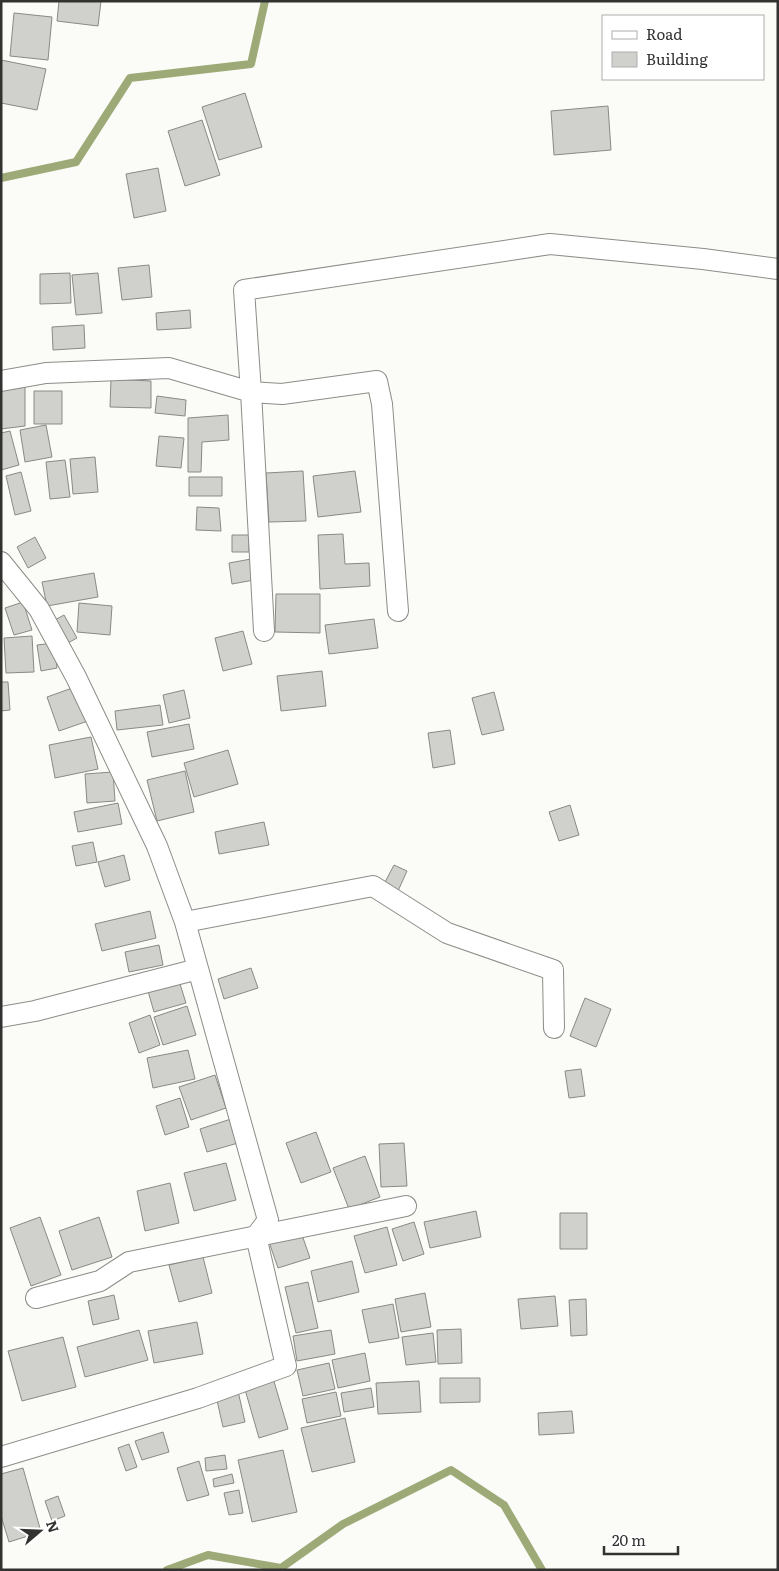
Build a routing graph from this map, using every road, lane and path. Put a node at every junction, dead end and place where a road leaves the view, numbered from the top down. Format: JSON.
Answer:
{"nodes":[{"id":1,"x":778,"y":269,"type":"edge"},
{"id":2,"x":1,"y":380,"type":"edge"},
{"id":3,"x":251,"y":392,"type":"junction"},
{"id":4,"x":1,"y":562,"type":"edge"},
{"id":5,"x":398,"y":611,"type":"dead end"},
{"id":6,"x":264,"y":631,"type":"dead end"},
{"id":7,"x":185,"y":922,"type":"junction"},
{"id":8,"x":198,"y":969,"type":"junction"},
{"id":9,"x":1,"y":1017,"type":"edge"},
{"id":10,"x":554,"y":1028,"type":"dead end"},
{"id":11,"x":406,"y":1206,"type":"dead end"},
{"id":12,"x":256,"y":1236,"type":"junction"},
{"id":13,"x":36,"y":1298,"type":"dead end"},
{"id":14,"x":1,"y":1457,"type":"edge"}],
"edges":[{"from":1,"to":3,"type":"street"},
{"from":2,"to":3,"type":"street"},
{"from":3,"to":5,"type":"street"},
{"from":3,"to":6,"type":"street"},
{"from":4,"to":7,"type":"street"},
{"from":7,"to":8,"type":"street"},
{"from":7,"to":10,"type":"street"},
{"from":8,"to":9,"type":"street"},
{"from":8,"to":12,"type":"street"},
{"from":11,"to":12,"type":"street"},
{"from":12,"to":13,"type":"street"},
{"from":12,"to":14,"type":"street"}]}
